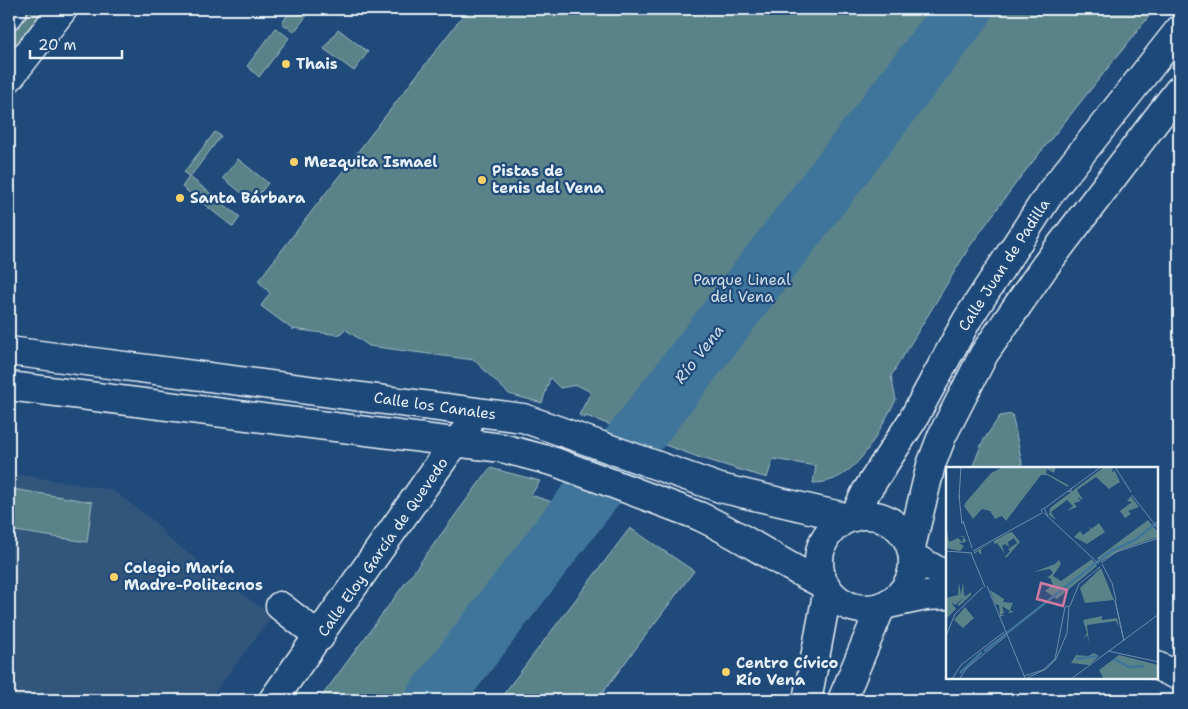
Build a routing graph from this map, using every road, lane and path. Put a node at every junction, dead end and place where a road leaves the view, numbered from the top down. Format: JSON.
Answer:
{"nodes":[{"id":1,"x":13,"y":9,"type":"edge"},
{"id":2,"x":63,"y":9,"type":"edge"},
{"id":3,"x":9,"y":14,"type":"edge"},
{"id":4,"x":1179,"y":30,"type":"edge"},
{"id":5,"x":9,"y":78,"type":"edge"},
{"id":6,"x":1179,"y":90,"type":"edge"},
{"id":7,"x":9,"y":351,"type":"edge"},
{"id":8,"x":9,"y":386,"type":"edge"},
{"id":9,"x":507,"y":416,"type":"junction"},
{"id":10,"x":457,"y":441,"type":"junction"},
{"id":11,"x":851,"y":518,"type":"junction"},
{"id":12,"x":912,"y":552,"type":"junction"},
{"id":13,"x":946,"y":575,"type":"edge"},
{"id":14,"x":826,"y":586,"type":"junction"},
{"id":15,"x":946,"y":595,"type":"edge"},
{"id":16,"x":280,"y":606,"type":"dead end"},
{"id":17,"x":884,"y":606,"type":"junction"},
{"id":18,"x":320,"y":637,"type":"junction"},
{"id":19,"x":1158,"y":666,"type":"edge"},
{"id":20,"x":1179,"y":676,"type":"edge"},
{"id":21,"x":273,"y":700,"type":"edge"},
{"id":22,"x":807,"y":700,"type":"edge"},
{"id":23,"x":842,"y":700,"type":"edge"}],
"edges":[{"from":1,"to":3,"type":"street"},
{"from":2,"to":5,"type":"street"},
{"from":4,"to":11,"type":"street","name":"Calle Juan de Padilla"},
{"from":6,"to":12,"type":"street"},
{"from":7,"to":9,"type":"street","name":"Calle los Canales"},
{"from":8,"to":10,"type":"street","name":"Calle los Canales"},
{"from":9,"to":10,"type":"street","name":"Calle Eloy García de Quevedo"},
{"from":9,"to":11,"type":"street","name":"Calle los Canales"},
{"from":10,"to":14,"type":"street","name":"Calle los Canales"},
{"from":10,"to":18,"type":"street","name":"Calle Eloy García de Quevedo"},
{"from":11,"to":12,"type":"street"},
{"from":11,"to":14,"type":"street"},
{"from":12,"to":13,"type":"street"},
{"from":12,"to":17,"type":"street"},
{"from":14,"to":17,"type":"street"},
{"from":14,"to":22,"type":"street"},
{"from":15,"to":17,"type":"street"},
{"from":16,"to":18,"type":"street"},
{"from":17,"to":23,"type":"street"},
{"from":18,"to":21,"type":"street","name":"Calle Eloy García de Quevedo"},
{"from":19,"to":20,"type":"street"}]}
